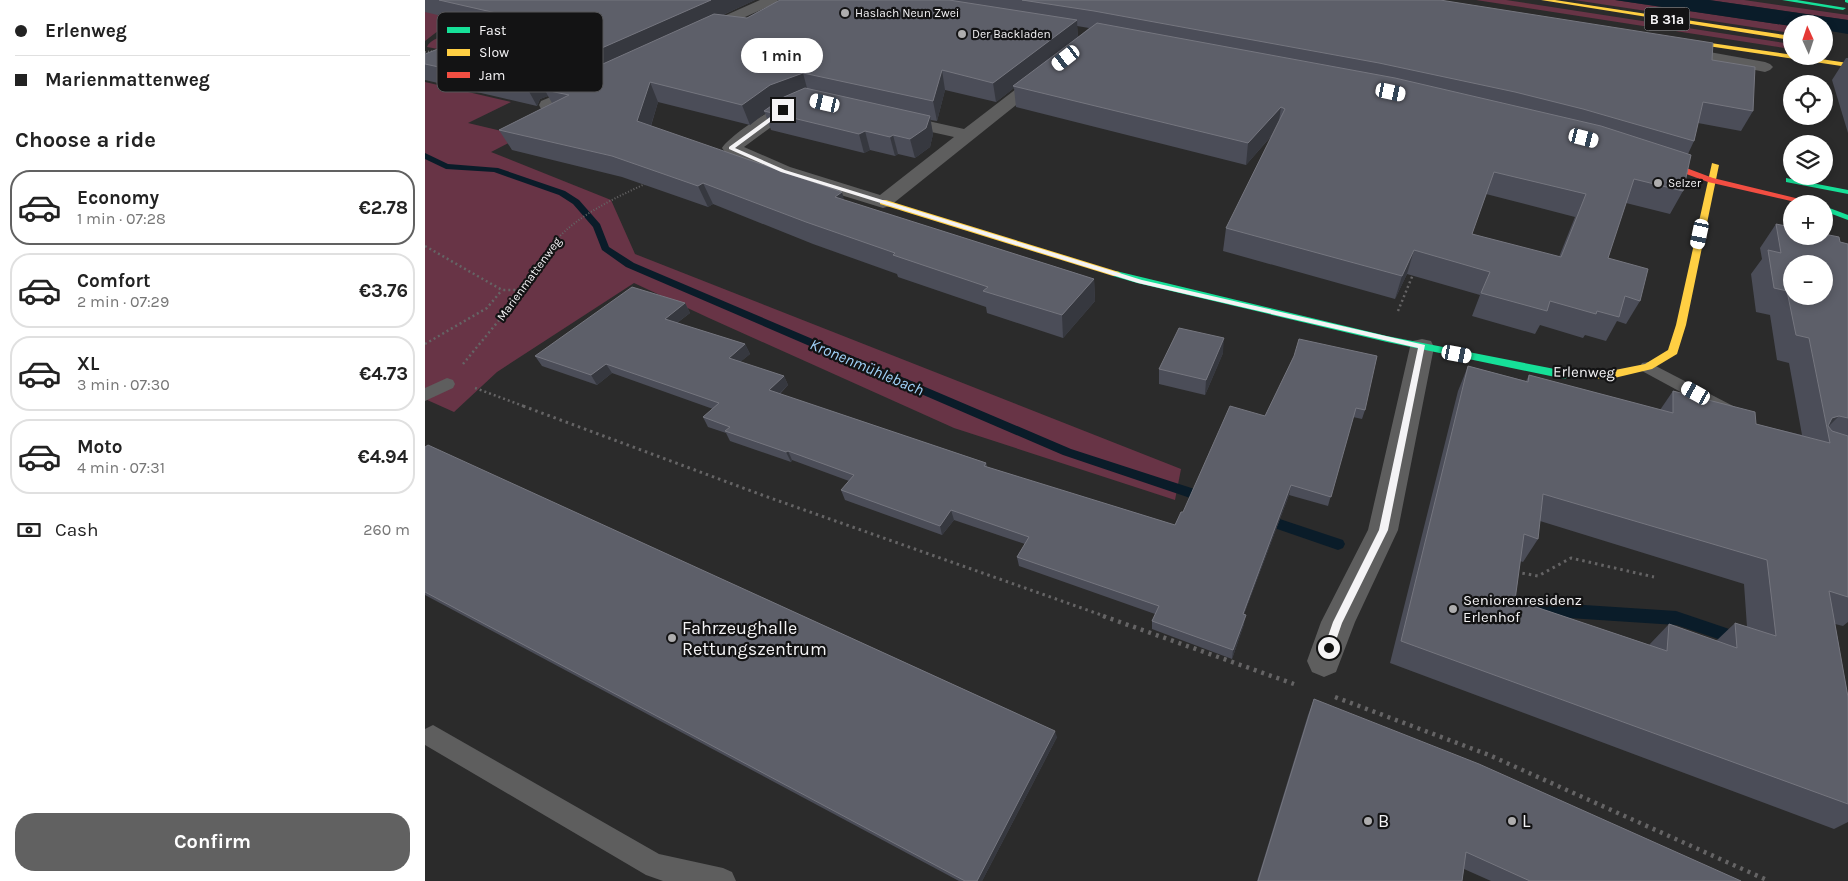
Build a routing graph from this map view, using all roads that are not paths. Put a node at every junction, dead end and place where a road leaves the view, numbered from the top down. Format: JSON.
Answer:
{"nodes":[{"id":1,"x":777,"y":0,"type":"edge"},
{"id":2,"x":1544,"y":0,"type":"edge"},
{"id":3,"x":1785,"y":0,"type":"edge"},
{"id":4,"x":1845,"y":2,"type":"edge"},
{"id":5,"x":713,"y":26,"type":"junction"},
{"id":6,"x":731,"y":29,"type":"edge"},
{"id":7,"x":1783,"y":37,"type":"edge"},
{"id":8,"x":686,"y":39,"type":"edge"},
{"id":9,"x":1663,"y":42,"type":"joint"},
{"id":10,"x":1783,"y":57,"type":"edge"},
{"id":11,"x":1833,"y":62,"type":"edge"},
{"id":12,"x":1848,"y":64,"type":"edge"},
{"id":13,"x":1057,"y":65,"type":"edge"},
{"id":14,"x":1826,"y":65,"type":"edge"},
{"id":15,"x":1765,"y":67,"type":"dead end"},
{"id":16,"x":1848,"y":70,"type":"edge"},
{"id":17,"x":576,"y":92,"type":"edge"},
{"id":18,"x":817,"y":101,"type":"edge"},
{"id":19,"x":547,"y":105,"type":"edge"},
{"id":20,"x":882,"y":116,"type":"edge"},
{"id":21,"x":966,"y":135,"type":"junction"},
{"id":22,"x":1777,"y":178,"type":"dead end"},
{"id":23,"x":1711,"y":180,"type":"junction"},
{"id":24,"x":1847,"y":191,"type":"edge"},
{"id":25,"x":1783,"y":197,"type":"edge"},
{"id":26,"x":883,"y":202,"type":"junction"},
{"id":27,"x":1833,"y":208,"type":"edge"},
{"id":28,"x":1833,"y":211,"type":"edge"},
{"id":29,"x":1848,"y":211,"type":"edge"},
{"id":30,"x":1848,"y":218,"type":"edge"},
{"id":31,"x":1422,"y":347,"type":"junction"},
{"id":32,"x":1648,"y":366,"type":"junction"},
{"id":33,"x":447,"y":384,"type":"road end"},
{"id":34,"x":425,"y":395,"type":"edge"},
{"id":35,"x":1744,"y":420,"type":"edge"},
{"id":36,"x":1324,"y":662,"type":"dead end"},
{"id":37,"x":433,"y":737,"type":"dead end"},
{"id":38,"x":723,"y":881,"type":"edge"}],
"edges":[{"from":1,"to":5,"type":"street"},
{"from":2,"to":7,"type":"main road","number":"B 31a"},
{"from":3,"to":4,"type":"main road"},
{"from":5,"to":6,"type":"lane"},
{"from":5,"to":8,"type":"street"},
{"from":9,"to":10,"type":"main road"},
{"from":9,"to":15,"type":"street"},
{"from":11,"to":12,"type":"main road"},
{"from":13,"to":21,"type":"street"},
{"from":14,"to":16,"type":"main road"},
{"from":17,"to":19,"type":"street"},
{"from":18,"to":26,"type":"street"},
{"from":20,"to":21,"type":"street"},
{"from":21,"to":26,"type":"street"},
{"from":22,"to":24,"type":"main road"},
{"from":23,"to":23,"type":"main road","name":"Erlenweg"},
{"from":23,"to":25,"type":"main road"},
{"from":23,"to":32,"type":"main road","name":"Erlenweg"},
{"from":26,"to":31,"type":"main road","name":"Erlenweg"},
{"from":27,"to":29,"type":"main road"},
{"from":28,"to":30,"type":"main road"},
{"from":31,"to":32,"type":"main road","name":"Erlenweg"},
{"from":31,"to":36,"type":"street"},
{"from":32,"to":35,"type":"lane"},
{"from":33,"to":34,"type":"lane"},
{"from":37,"to":38,"type":"lane"}]}
